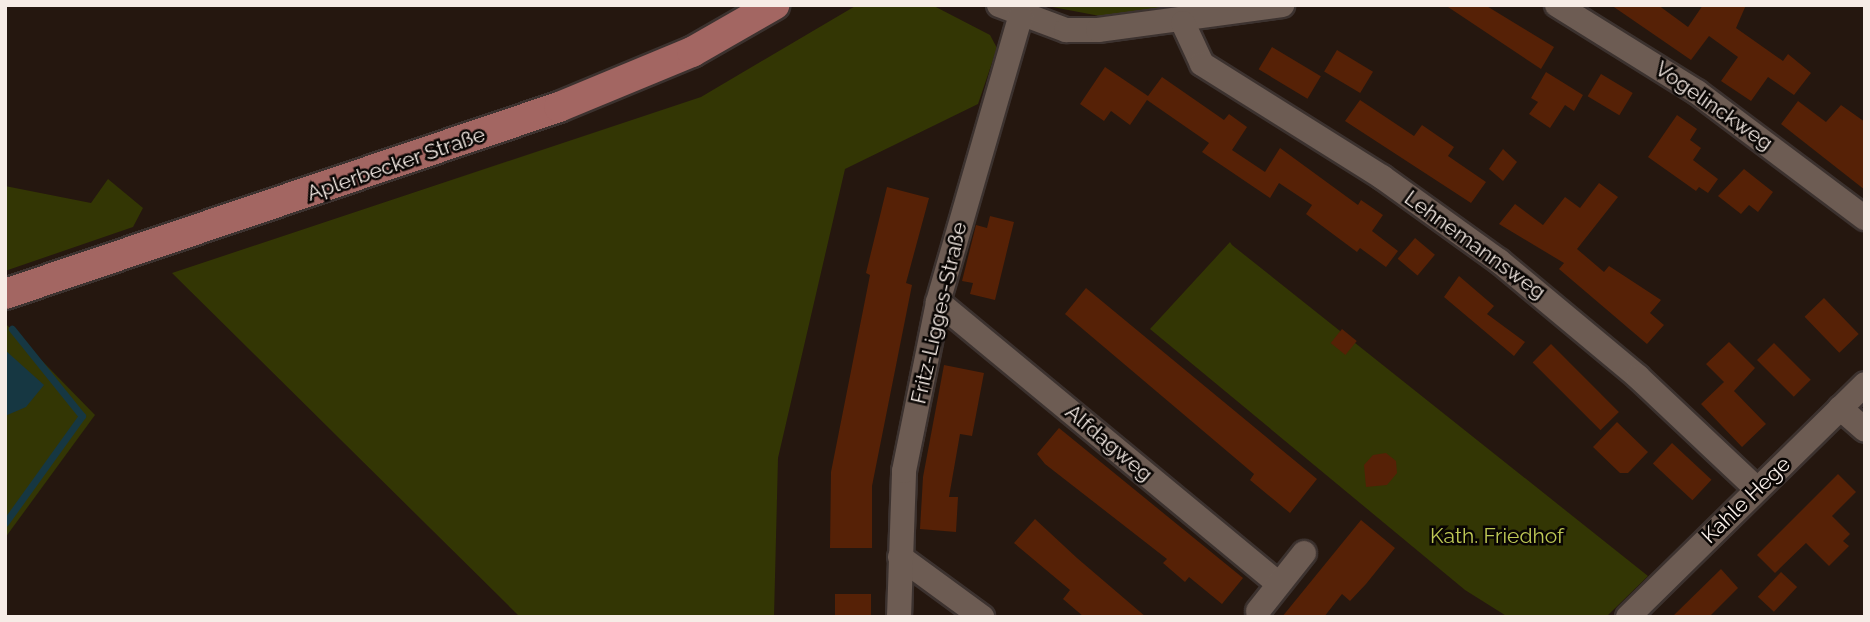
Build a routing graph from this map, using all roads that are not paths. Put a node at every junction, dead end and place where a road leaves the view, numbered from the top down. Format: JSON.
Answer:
{"nodes":[{"id":1,"x":774,"y":5,"type":"edge"},
{"id":2,"x":1282,"y":5,"type":"edge"},
{"id":3,"x":1557,"y":5,"type":"edge"},
{"id":4,"x":1009,"y":11,"type":"edge"},
{"id":5,"x":1183,"y":23,"type":"junction"},
{"id":6,"x":1865,"y":218,"type":"edge"},
{"id":7,"x":5,"y":294,"type":"edge"},
{"id":8,"x":938,"y":302,"type":"junction"},
{"id":9,"x":1865,"y":384,"type":"edge"},
{"id":10,"x":1840,"y":408,"type":"junction"},
{"id":11,"x":1865,"y":430,"type":"edge"},
{"id":12,"x":1757,"y":489,"type":"junction"},
{"id":13,"x":1304,"y":553,"type":"dead end"},
{"id":14,"x":900,"y":557,"type":"junction"},
{"id":15,"x":1279,"y":584,"type":"junction"},
{"id":16,"x":1258,"y":611,"type":"dead end"},
{"id":17,"x":899,"y":617,"type":"edge"},
{"id":18,"x":982,"y":617,"type":"edge"},
{"id":19,"x":1628,"y":617,"type":"edge"}],
"edges":[{"from":1,"to":7,"type":"main road","name":"Aplerbecker Straße"},
{"from":2,"to":5,"type":"street"},
{"from":3,"to":6,"type":"street","name":"Vogelinckweg"},
{"from":4,"to":5,"type":"street"},
{"from":4,"to":8,"type":"street","name":"Fritz-Ligges-Straße"},
{"from":5,"to":12,"type":"street","name":"Lehnemannsweg"},
{"from":8,"to":14,"type":"street","name":"Fritz-Ligges-Straße"},
{"from":8,"to":15,"type":"street","name":"Alfdagweg"},
{"from":9,"to":10,"type":"street","name":"Kahle Hege"},
{"from":10,"to":11,"type":"street"},
{"from":10,"to":12,"type":"street","name":"Kahle Hege"},
{"from":12,"to":19,"type":"street","name":"Kahle Hege"},
{"from":13,"to":15,"type":"street"},
{"from":14,"to":17,"type":"street","name":"Fritz-Ligges-Straße"},
{"from":14,"to":18,"type":"street"},
{"from":15,"to":16,"type":"street"}]}
